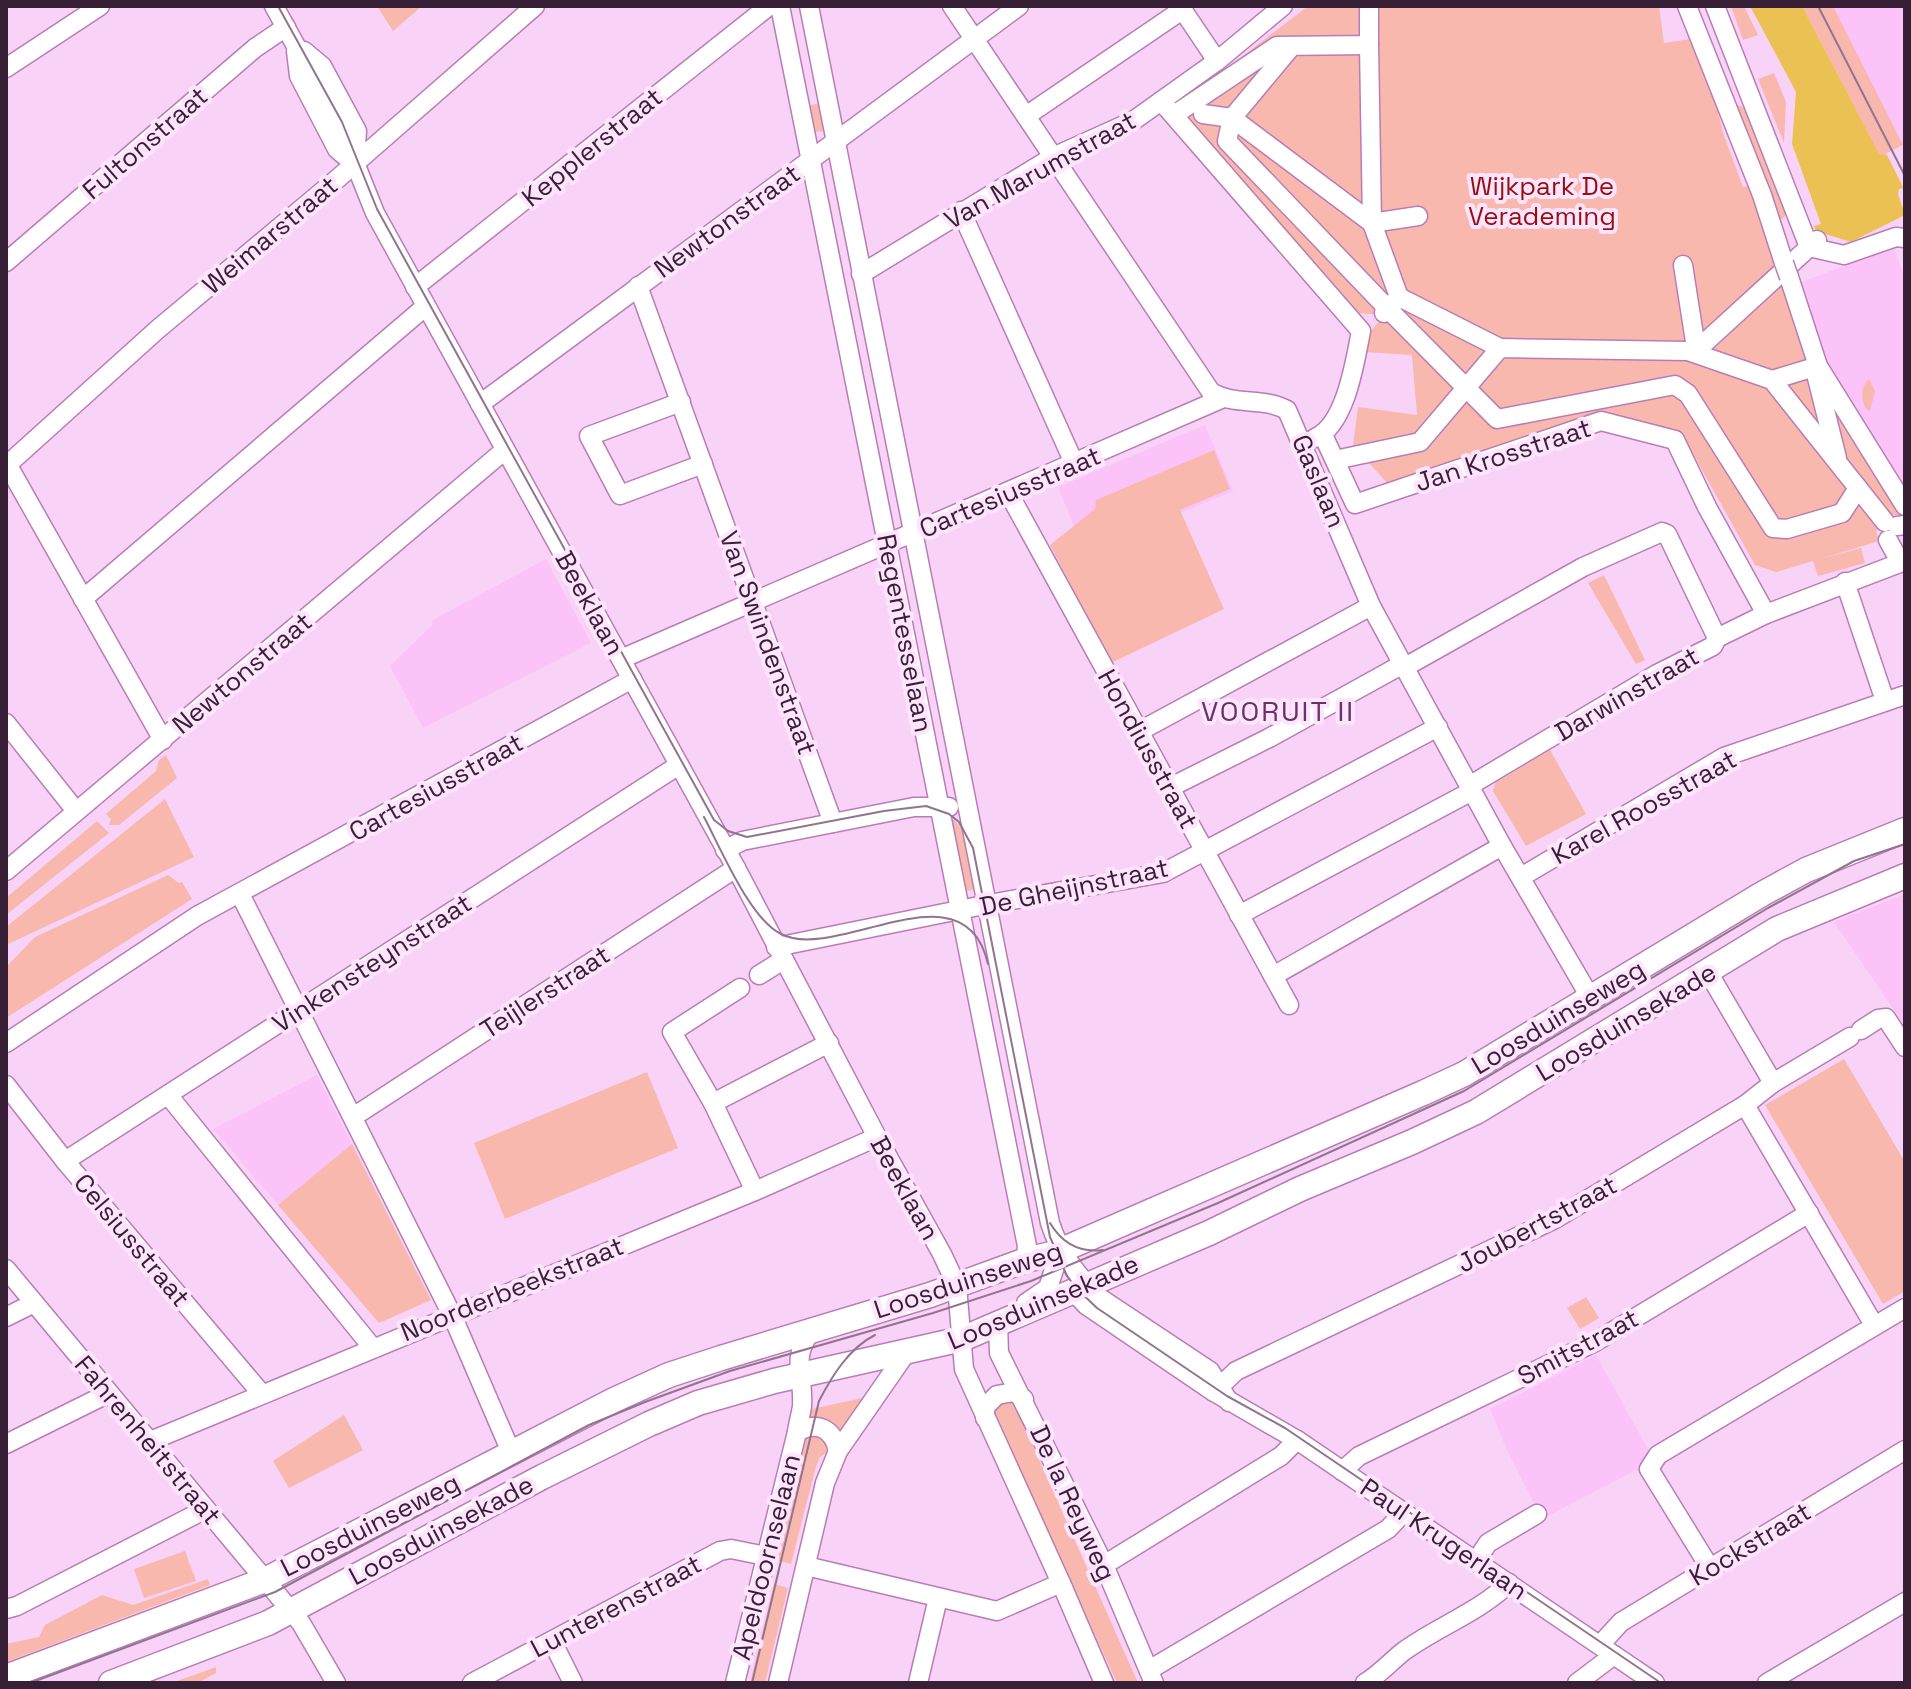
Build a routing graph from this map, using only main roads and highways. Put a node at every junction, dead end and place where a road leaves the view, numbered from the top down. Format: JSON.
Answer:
{"nodes":[{"id":1,"x":1905,"y":830,"type":"edge"},
{"id":2,"x":1905,"y":876,"type":"edge"},
{"id":3,"x":6,"y":1677,"type":"edge"},
{"id":4,"x":111,"y":1683,"type":"edge"}],
"edges":[{"from":1,"to":3,"type":"main road","name":"Loosduinseweg"},
{"from":2,"to":4,"type":"main road","name":"Loosduinsekade"}]}
